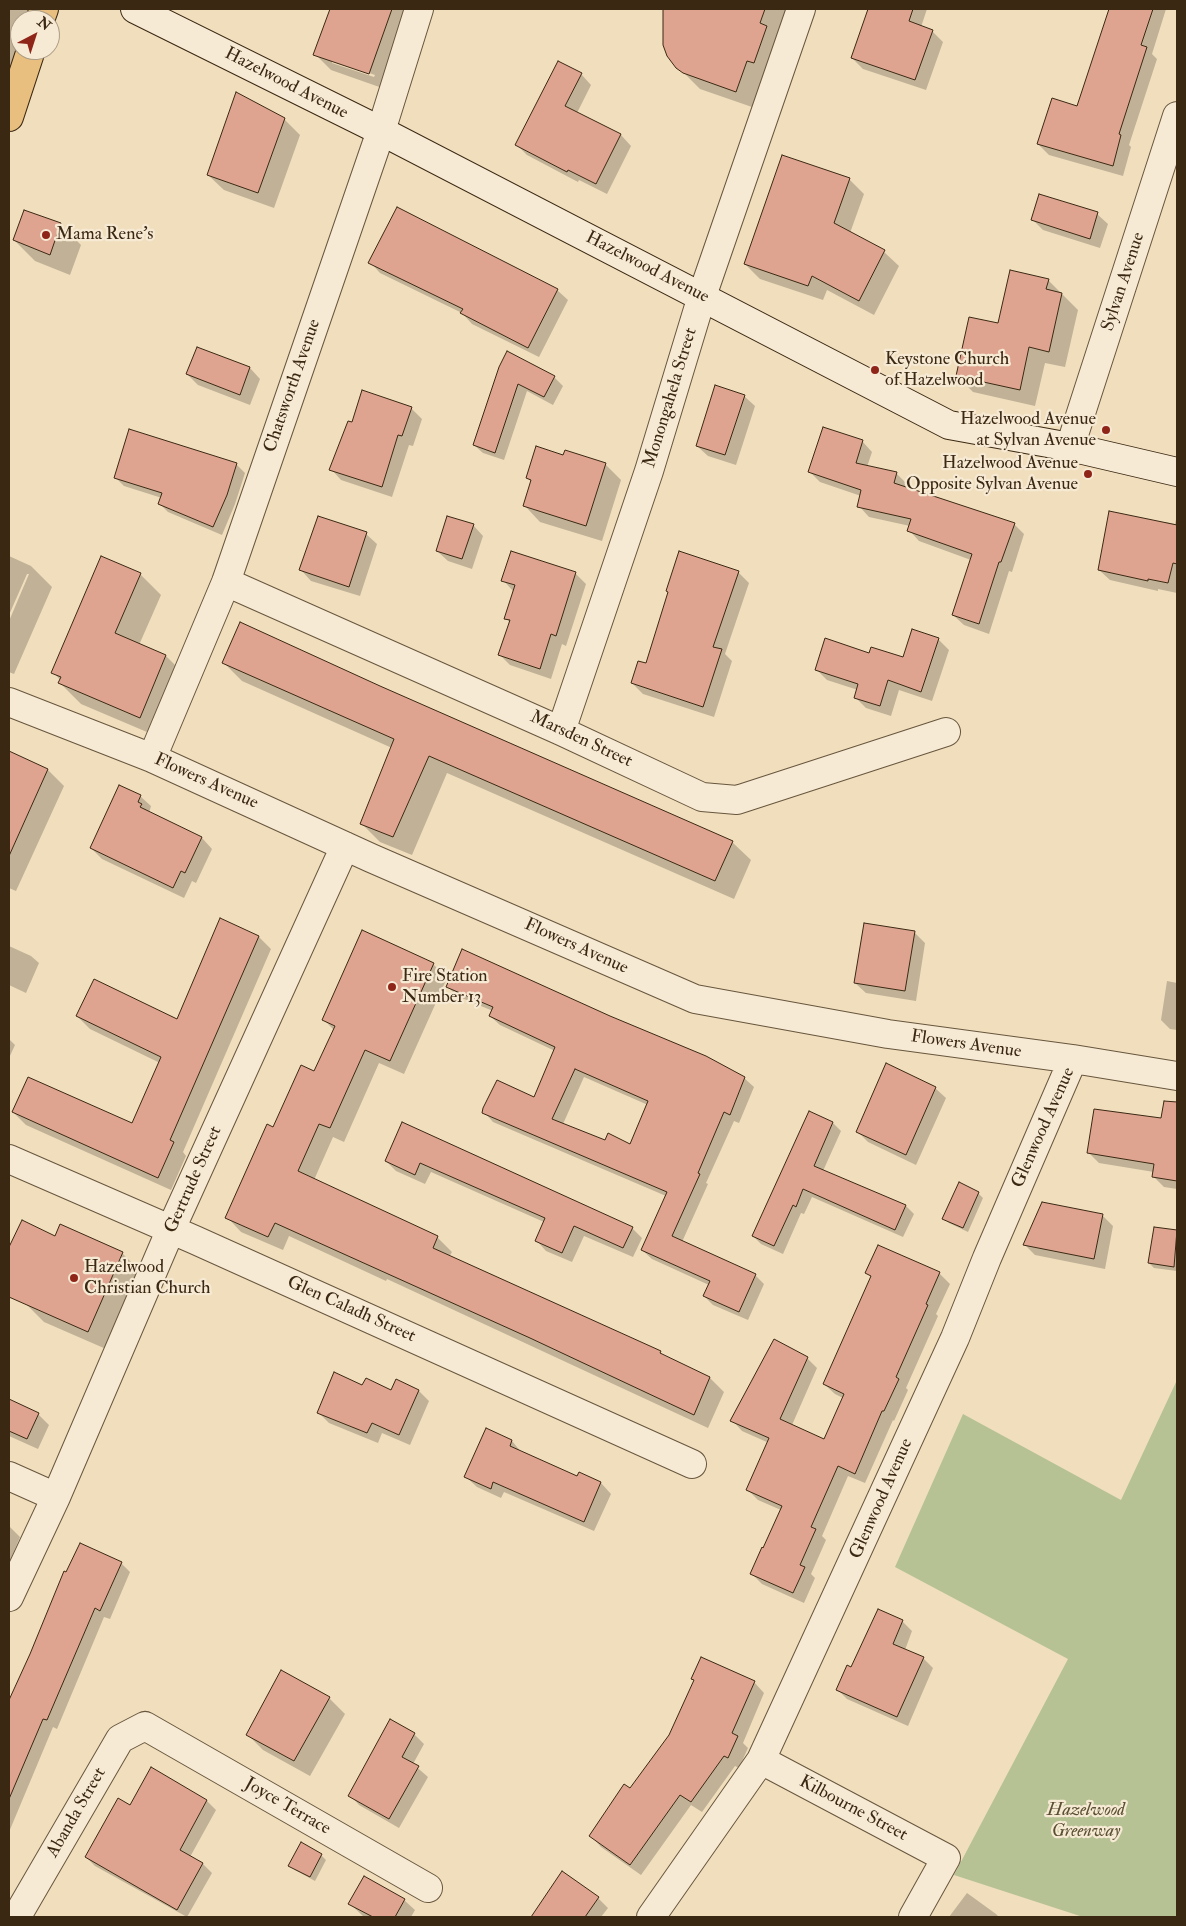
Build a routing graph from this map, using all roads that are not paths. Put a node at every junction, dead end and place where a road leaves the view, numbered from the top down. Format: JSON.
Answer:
{"nodes":[{"id":1,"x":135,"y":9,"type":"edge"},
{"id":2,"x":419,"y":9,"type":"edge"},
{"id":3,"x":801,"y":9,"type":"edge"},
{"id":4,"x":27,"y":60,"type":"edge"},
{"id":5,"x":9,"y":116,"type":"edge"},
{"id":6,"x":1177,"y":116,"type":"edge"},
{"id":7,"x":381,"y":131,"type":"junction"},
{"id":8,"x":702,"y":296,"type":"junction"},
{"id":9,"x":1070,"y":447,"type":"junction"},
{"id":10,"x":1177,"y":472,"type":"edge"},
{"id":11,"x":226,"y":582,"type":"junction"},
{"id":12,"x":9,"y":702,"type":"edge"},
{"id":13,"x":561,"y":731,"type":"junction"},
{"id":14,"x":946,"y":732,"type":"dead end"},
{"id":15,"x":152,"y":758,"type":"junction"},
{"id":16,"x":345,"y":846,"type":"junction"},
{"id":17,"x":1073,"y":1059,"type":"junction"},
{"id":18,"x":1177,"y":1076,"type":"edge"},
{"id":19,"x":9,"y":1159,"type":"edge"},
{"id":20,"x":171,"y":1230,"type":"junction"},
{"id":21,"x":692,"y":1464,"type":"dead end"},
{"id":22,"x":9,"y":1476,"type":"edge"},
{"id":23,"x":56,"y":1497,"type":"junction"},
{"id":24,"x":9,"y":1597,"type":"edge"},
{"id":25,"x":145,"y":1726,"type":"joint"},
{"id":26,"x":761,"y":1760,"type":"junction"},
{"id":27,"x":428,"y":1888,"type":"dead end"},
{"id":28,"x":20,"y":1911,"type":"edge"},
{"id":29,"x":651,"y":1917,"type":"edge"},
{"id":30,"x":914,"y":1917,"type":"edge"}],
"edges":[{"from":1,"to":7,"type":"street","name":"Hazelwood Avenue"},
{"from":2,"to":7,"type":"street","name":"Chatsworth Avenue"},
{"from":3,"to":8,"type":"street","name":"Monongahela Street"},
{"from":4,"to":5,"type":"main road"},
{"from":6,"to":9,"type":"street","name":"Sylvan Avenue"},
{"from":7,"to":8,"type":"street","name":"Hazelwood Avenue"},
{"from":7,"to":11,"type":"street","name":"Chatsworth Avenue"},
{"from":8,"to":9,"type":"street","name":"Hazelwood Avenue"},
{"from":8,"to":13,"type":"street","name":"Monongahela Street"},
{"from":9,"to":10,"type":"street","name":"Hazelwood Avenue"},
{"from":11,"to":13,"type":"street","name":"Marsden Street"},
{"from":11,"to":15,"type":"street","name":"Chatsworth Avenue"},
{"from":12,"to":15,"type":"street","name":"Flowers Avenue"},
{"from":13,"to":14,"type":"street","name":"Marsden Street"},
{"from":15,"to":16,"type":"street","name":"Flowers Avenue"},
{"from":16,"to":17,"type":"street","name":"Flowers Avenue"},
{"from":16,"to":20,"type":"street","name":"Gertrude Street"},
{"from":17,"to":18,"type":"street","name":"Flowers Avenue"},
{"from":17,"to":26,"type":"street","name":"Glenwood Avenue"},
{"from":19,"to":20,"type":"street","name":"Glen Caladh Street"},
{"from":20,"to":21,"type":"street","name":"Glen Caladh Street"},
{"from":20,"to":23,"type":"street","name":"Gertrude Street"},
{"from":22,"to":23,"type":"street"},
{"from":23,"to":24,"type":"street","name":"Gertrude Street"},
{"from":25,"to":27,"type":"street","name":"Joyce Terrace"},
{"from":25,"to":28,"type":"street","name":"Abanda Street"},
{"from":26,"to":29,"type":"street","name":"Glenwood Avenue"},
{"from":26,"to":30,"type":"street","name":"Kilbourne Street"}]}
